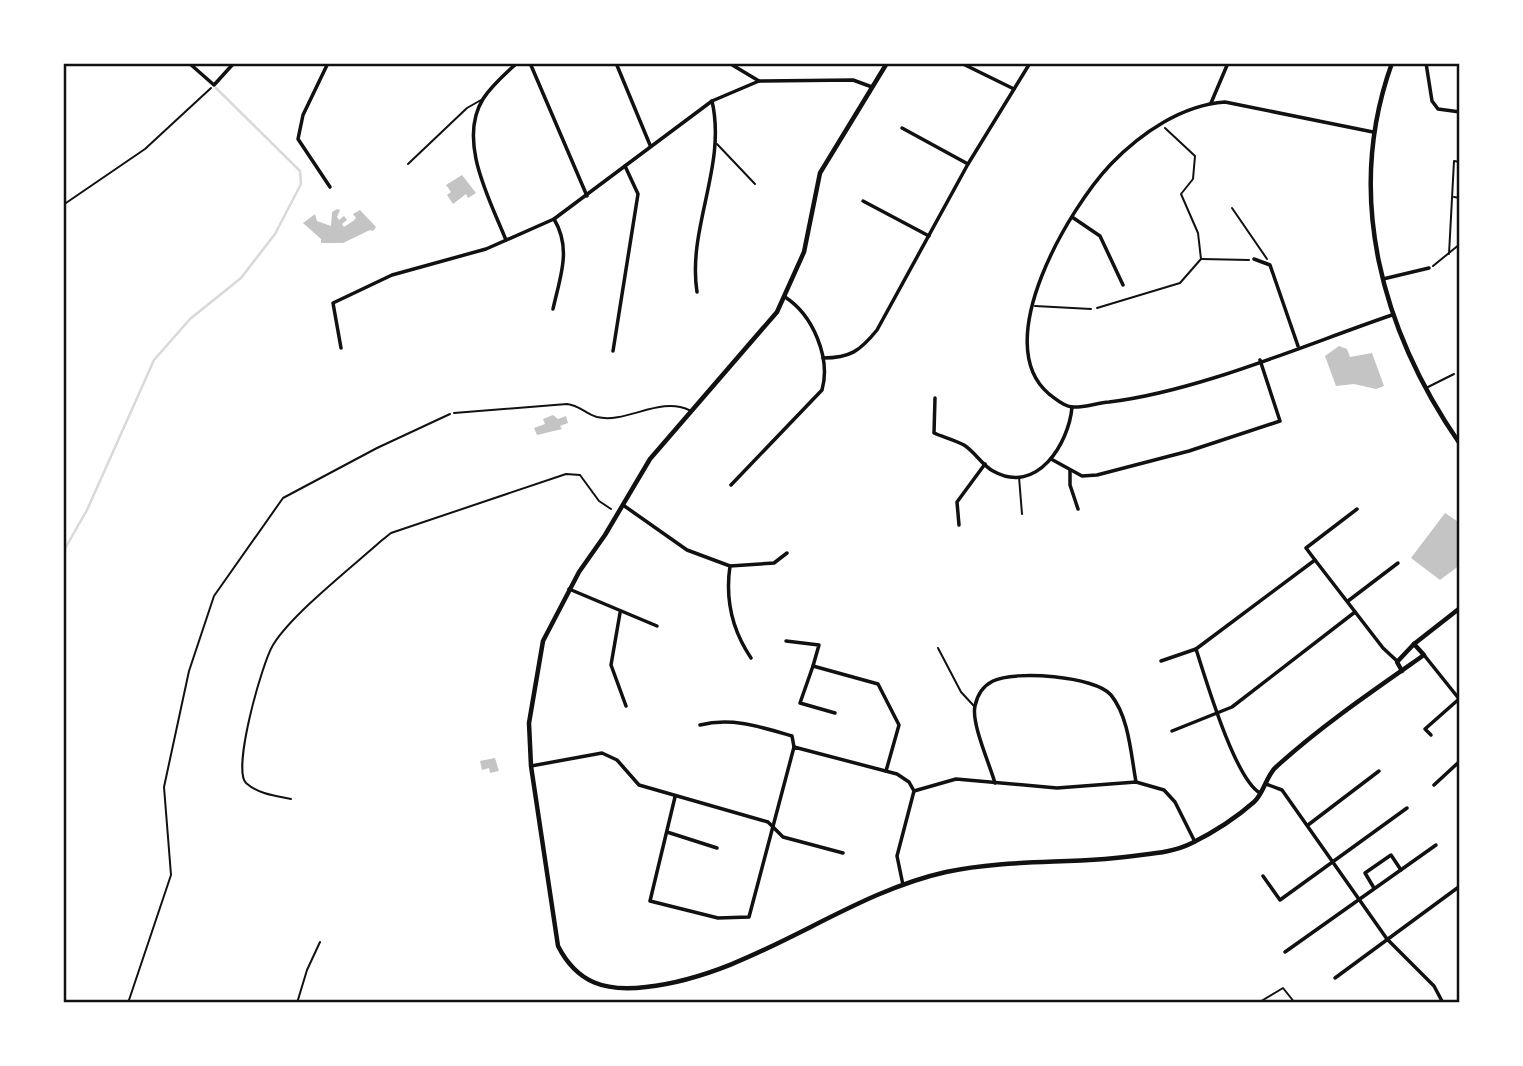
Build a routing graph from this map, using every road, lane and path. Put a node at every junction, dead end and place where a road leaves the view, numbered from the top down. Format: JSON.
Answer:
{"nodes":[{"id":1,"x":189,"y":63,"type":"edge"},
{"id":2,"x":234,"y":63,"type":"edge"},
{"id":3,"x":328,"y":63,"type":"edge"},
{"id":4,"x":517,"y":63,"type":"edge"},
{"id":5,"x":530,"y":63,"type":"edge"},
{"id":6,"x":617,"y":63,"type":"edge"},
{"id":7,"x":729,"y":63,"type":"edge"},
{"id":8,"x":887,"y":63,"type":"edge"},
{"id":9,"x":961,"y":63,"type":"edge"},
{"id":10,"x":1030,"y":63,"type":"edge"},
{"id":11,"x":1228,"y":63,"type":"edge"},
{"id":12,"x":1392,"y":63,"type":"edge"},
{"id":13,"x":1426,"y":63,"type":"edge"},
{"id":14,"x":759,"y":81,"type":"junction"},
{"id":15,"x":214,"y":85,"type":"junction"},
{"id":16,"x":872,"y":87,"type":"junction"},
{"id":17,"x":1014,"y":89,"type":"junction"},
{"id":18,"x":482,"y":100,"type":"junction"},
{"id":19,"x":712,"y":102,"type":"junction"},
{"id":20,"x":1212,"y":103,"type":"junction"},
{"id":21,"x":1460,"y":112,"type":"edge"},
{"id":22,"x":1161,"y":125,"type":"junction"},
{"id":23,"x":902,"y":128,"type":"dead end"},
{"id":24,"x":1373,"y":132,"type":"junction"},
{"id":25,"x":717,"y":144,"type":"junction"},
{"id":26,"x":650,"y":145,"type":"junction"},
{"id":27,"x":1460,"y":162,"type":"edge"},
{"id":28,"x":408,"y":164,"type":"dead end"},
{"id":29,"x":968,"y":164,"type":"junction"},
{"id":30,"x":625,"y":166,"type":"junction"},
{"id":31,"x":755,"y":184,"type":"dead end"},
{"id":32,"x":330,"y":187,"type":"dead end"},
{"id":33,"x":587,"y":196,"type":"junction"},
{"id":34,"x":1453,"y":197,"type":"junction"},
{"id":35,"x":1460,"y":198,"type":"edge"},
{"id":36,"x":863,"y":201,"type":"dead end"},
{"id":37,"x":63,"y":205,"type":"edge"},
{"id":38,"x":1232,"y":208,"type":"dead end"},
{"id":39,"x":1072,"y":217,"type":"junction"},
{"id":40,"x":554,"y":219,"type":"junction"},
{"id":41,"x":929,"y":236,"type":"junction"},
{"id":42,"x":506,"y":240,"type":"junction"},
{"id":43,"x":1460,"y":244,"type":"edge"},
{"id":44,"x":1449,"y":254,"type":"junction"},
{"id":45,"x":1201,"y":259,"type":"junction"},
{"id":46,"x":1254,"y":259,"type":"joint"},
{"id":47,"x":1270,"y":265,"type":"junction"},
{"id":48,"x":1429,"y":268,"type":"joint"},
{"id":49,"x":1383,"y":279,"type":"junction"},
{"id":50,"x":1123,"y":285,"type":"joint"},
{"id":51,"x":697,"y":292,"type":"dead end"},
{"id":52,"x":785,"y":297,"type":"junction"},
{"id":53,"x":1126,"y":300,"type":"junction"},
{"id":54,"x":1031,"y":306,"type":"junction"},
{"id":55,"x":553,"y":309,"type":"dead end"},
{"id":56,"x":1091,"y":309,"type":"dead end"},
{"id":57,"x":1096,"y":309,"type":"dead end"},
{"id":58,"x":1392,"y":315,"type":"junction"},
{"id":59,"x":1298,"y":347,"type":"junction"},
{"id":60,"x":341,"y":348,"type":"dead end"},
{"id":61,"x":613,"y":351,"type":"dead end"},
{"id":62,"x":823,"y":358,"type":"junction"},
{"id":63,"x":1260,"y":360,"type":"junction"},
{"id":64,"x":1454,"y":374,"type":"dead end"},
{"id":65,"x":1425,"y":388,"type":"junction"},
{"id":66,"x":935,"y":398,"type":"dead end"},
{"id":67,"x":1072,"y":407,"type":"junction"},
{"id":68,"x":691,"y":411,"type":"junction"},
{"id":69,"x":454,"y":413,"type":"joint"},
{"id":70,"x":1460,"y":444,"type":"edge"},
{"id":71,"x":1051,"y":459,"type":"junction"},
{"id":72,"x":985,"y":464,"type":"junction"},
{"id":73,"x":1070,"y":471,"type":"junction"},
{"id":74,"x":1019,"y":476,"type":"junction"},
{"id":75,"x":731,"y":485,"type":"dead end"},
{"id":76,"x":623,"y":505,"type":"junction"},
{"id":77,"x":1078,"y":509,"type":"dead end"},
{"id":78,"x":1357,"y":509,"type":"dead end"},
{"id":79,"x":618,"y":514,"type":"junction"},
{"id":80,"x":1022,"y":514,"type":"dead end"},
{"id":81,"x":959,"y":525,"type":"dead end"},
{"id":82,"x":787,"y":553,"type":"dead end"},
{"id":83,"x":1315,"y":560,"type":"junction"},
{"id":84,"x":1398,"y":563,"type":"dead end"},
{"id":85,"x":730,"y":566,"type":"junction"},
{"id":86,"x":569,"y":589,"type":"junction"},
{"id":87,"x":1348,"y":601,"type":"junction"},
{"id":88,"x":1460,"y":608,"type":"edge"},
{"id":89,"x":1355,"y":612,"type":"junction"},
{"id":90,"x":620,"y":613,"type":"junction"},
{"id":91,"x":657,"y":626,"type":"dead end"},
{"id":92,"x":786,"y":641,"type":"dead end"},
{"id":93,"x":1414,"y":644,"type":"junction"},
{"id":94,"x":938,"y":648,"type":"dead end"},
{"id":95,"x":1196,"y":649,"type":"junction"},
{"id":96,"x":1424,"y":655,"type":"junction"},
{"id":97,"x":751,"y":657,"type":"dead end"},
{"id":98,"x":1161,"y":661,"type":"dead end"},
{"id":99,"x":1397,"y":662,"type":"junction"},
{"id":100,"x":813,"y":666,"type":"junction"},
{"id":101,"x":1402,"y":671,"type":"junction"},
{"id":102,"x":1459,"y":697,"type":"edge"},
{"id":103,"x":626,"y":706,"type":"dead end"},
{"id":104,"x":974,"y":706,"type":"junction"},
{"id":105,"x":835,"y":713,"type":"dead end"},
{"id":106,"x":1217,"y":713,"type":"junction"},
{"id":107,"x":700,"y":725,"type":"dead end"},
{"id":108,"x":1172,"y":732,"type":"dead end"},
{"id":109,"x":1431,"y":735,"type":"dead end"},
{"id":110,"x":794,"y":747,"type":"junction"},
{"id":111,"x":1460,"y":761,"type":"edge"},
{"id":112,"x":531,"y":766,"type":"junction"},
{"id":113,"x":886,"y":771,"type":"junction"},
{"id":114,"x":1379,"y":771,"type":"dead end"},
{"id":115,"x":1136,"y":782,"type":"junction"},
{"id":116,"x":995,"y":783,"type":"junction"},
{"id":117,"x":1266,"y":783,"type":"junction"},
{"id":118,"x":1434,"y":785,"type":"dead end"},
{"id":119,"x":914,"y":791,"type":"junction"},
{"id":120,"x":1260,"y":793,"type":"junction"},
{"id":121,"x":675,"y":797,"type":"junction"},
{"id":122,"x":291,"y":799,"type":"dead end"},
{"id":123,"x":1407,"y":808,"type":"dead end"},
{"id":124,"x":1308,"y":825,"type":"junction"},
{"id":125,"x":773,"y":830,"type":"junction"},
{"id":126,"x":667,"y":832,"type":"junction"},
{"id":127,"x":1195,"y":842,"type":"junction"},
{"id":128,"x":1436,"y":845,"type":"dead end"},
{"id":129,"x":717,"y":848,"type":"dead end"},
{"id":130,"x":843,"y":853,"type":"dead end"},
{"id":131,"x":1335,"y":861,"type":"junction"},
{"id":132,"x":1401,"y":870,"type":"junction"},
{"id":133,"x":1263,"y":876,"type":"dead end"},
{"id":134,"x":903,"y":885,"type":"junction"},
{"id":135,"x":1460,"y":886,"type":"edge"},
{"id":136,"x":1374,"y":888,"type":"junction"},
{"id":137,"x":1360,"y":898,"type":"junction"},
{"id":138,"x":1387,"y":939,"type":"junction"},
{"id":139,"x":320,"y":942,"type":"dead end"},
{"id":140,"x":1285,"y":952,"type":"dead end"},
{"id":141,"x":1335,"y":978,"type":"dead end"},
{"id":142,"x":128,"y":1003,"type":"edge"},
{"id":143,"x":297,"y":1003,"type":"edge"},
{"id":144,"x":1258,"y":1003,"type":"edge"},
{"id":145,"x":1295,"y":1003,"type":"edge"},
{"id":146,"x":1443,"y":1003,"type":"edge"}],
"edges":[{"from":1,"to":15,"type":"street"},
{"from":2,"to":15,"type":"street"},
{"from":3,"to":32,"type":"street"},
{"from":4,"to":18,"type":"street"},
{"from":5,"to":33,"type":"street"},
{"from":6,"to":26,"type":"street"},
{"from":7,"to":14,"type":"street"},
{"from":8,"to":16,"type":"street"},
{"from":9,"to":17,"type":"street"},
{"from":10,"to":17,"type":"street"},
{"from":11,"to":20,"type":"street"},
{"from":12,"to":24,"type":"street"},
{"from":13,"to":21,"type":"street"},
{"from":14,"to":16,"type":"street"},
{"from":14,"to":19,"type":"street"},
{"from":15,"to":37,"type":"path"},
{"from":16,"to":52,"type":"street"},
{"from":17,"to":29,"type":"street"},
{"from":18,"to":28,"type":"lane"},
{"from":18,"to":42,"type":"street"},
{"from":19,"to":25,"type":"street"},
{"from":19,"to":26,"type":"street"},
{"from":20,"to":22,"type":"street"},
{"from":20,"to":24,"type":"street"},
{"from":22,"to":39,"type":"street"},
{"from":22,"to":45,"type":"path"},
{"from":23,"to":29,"type":"street"},
{"from":24,"to":49,"type":"street"},
{"from":25,"to":31,"type":"lane"},
{"from":25,"to":51,"type":"street"},
{"from":26,"to":30,"type":"street"},
{"from":27,"to":34,"type":"path"},
{"from":29,"to":41,"type":"street"},
{"from":30,"to":33,"type":"street"},
{"from":30,"to":61,"type":"street"},
{"from":33,"to":40,"type":"street"},
{"from":34,"to":35,"type":"path"},
{"from":34,"to":44,"type":"path"},
{"from":36,"to":41,"type":"street"},
{"from":38,"to":47,"type":"path"},
{"from":39,"to":50,"type":"street"},
{"from":39,"to":54,"type":"street"},
{"from":40,"to":42,"type":"street"},
{"from":40,"to":55,"type":"street"},
{"from":41,"to":62,"type":"street"},
{"from":42,"to":60,"type":"street"},
{"from":43,"to":44,"type":"path"},
{"from":44,"to":48,"type":"path"},
{"from":45,"to":46,"type":"path"},
{"from":45,"to":53,"type":"path"},
{"from":46,"to":47,"type":"street"},
{"from":47,"to":59,"type":"street"},
{"from":48,"to":49,"type":"street"},
{"from":49,"to":58,"type":"street"},
{"from":50,"to":53,"type":"path"},
{"from":52,"to":62,"type":"street"},
{"from":52,"to":68,"type":"street"},
{"from":53,"to":57,"type":"path"},
{"from":54,"to":56,"type":"lane"},
{"from":54,"to":67,"type":"street"},
{"from":58,"to":59,"type":"street"},
{"from":58,"to":65,"type":"street"},
{"from":59,"to":63,"type":"street"},
{"from":62,"to":75,"type":"street"},
{"from":63,"to":67,"type":"street"},
{"from":63,"to":73,"type":"street"},
{"from":64,"to":65,"type":"lane"},
{"from":65,"to":70,"type":"street"},
{"from":66,"to":72,"type":"street"},
{"from":67,"to":71,"type":"street"},
{"from":68,"to":69,"type":"lane"},
{"from":68,"to":76,"type":"street"},
{"from":69,"to":142,"type":"path"},
{"from":71,"to":73,"type":"street"},
{"from":71,"to":74,"type":"street"},
{"from":72,"to":74,"type":"street"},
{"from":72,"to":81,"type":"street"},
{"from":73,"to":77,"type":"street"},
{"from":74,"to":80,"type":"lane"},
{"from":76,"to":79,"type":"street"},
{"from":76,"to":85,"type":"street"},
{"from":78,"to":83,"type":"street"},
{"from":79,"to":86,"type":"street"},
{"from":79,"to":122,"type":"path"},
{"from":82,"to":85,"type":"street"},
{"from":83,"to":87,"type":"street"},
{"from":83,"to":95,"type":"street"},
{"from":84,"to":87,"type":"street"},
{"from":85,"to":97,"type":"street"},
{"from":86,"to":90,"type":"street"},
{"from":86,"to":112,"type":"street"},
{"from":87,"to":89,"type":"street"},
{"from":88,"to":93,"type":"street"},
{"from":89,"to":99,"type":"street"},
{"from":89,"to":106,"type":"street"},
{"from":90,"to":91,"type":"street"},
{"from":90,"to":103,"type":"street"},
{"from":92,"to":100,"type":"street"},
{"from":93,"to":96,"type":"street"},
{"from":93,"to":99,"type":"street"},
{"from":94,"to":104,"type":"lane"},
{"from":95,"to":98,"type":"street"},
{"from":95,"to":106,"type":"street"},
{"from":96,"to":101,"type":"street"},
{"from":96,"to":102,"type":"street"},
{"from":99,"to":101,"type":"street"},
{"from":100,"to":105,"type":"street"},
{"from":100,"to":113,"type":"street"},
{"from":101,"to":117,"type":"street"},
{"from":102,"to":109,"type":"street"},
{"from":104,"to":115,"type":"street"},
{"from":104,"to":116,"type":"street"},
{"from":106,"to":108,"type":"street"},
{"from":106,"to":120,"type":"street"},
{"from":107,"to":110,"type":"street"},
{"from":110,"to":113,"type":"street"},
{"from":110,"to":125,"type":"street"},
{"from":111,"to":118,"type":"street"},
{"from":112,"to":121,"type":"street"},
{"from":112,"to":134,"type":"street"},
{"from":113,"to":119,"type":"street"},
{"from":114,"to":124,"type":"street"},
{"from":115,"to":116,"type":"street"},
{"from":115,"to":127,"type":"street"},
{"from":116,"to":119,"type":"street"},
{"from":117,"to":120,"type":"street"},
{"from":117,"to":124,"type":"street"},
{"from":119,"to":134,"type":"street"},
{"from":120,"to":127,"type":"street"},
{"from":121,"to":125,"type":"street"},
{"from":121,"to":126,"type":"street"},
{"from":123,"to":131,"type":"street"},
{"from":124,"to":131,"type":"street"},
{"from":125,"to":126,"type":"street"},
{"from":125,"to":130,"type":"street"},
{"from":126,"to":129,"type":"street"},
{"from":127,"to":134,"type":"street"},
{"from":128,"to":132,"type":"street"},
{"from":131,"to":133,"type":"street"},
{"from":131,"to":137,"type":"street"},
{"from":132,"to":136,"type":"street"},
{"from":132,"to":136,"type":"street"},
{"from":135,"to":138,"type":"street"},
{"from":136,"to":137,"type":"street"},
{"from":137,"to":138,"type":"street"},
{"from":137,"to":140,"type":"street"},
{"from":138,"to":141,"type":"street"},
{"from":138,"to":146,"type":"street"},
{"from":139,"to":143,"type":"path"},
{"from":144,"to":145,"type":"path"}]}
